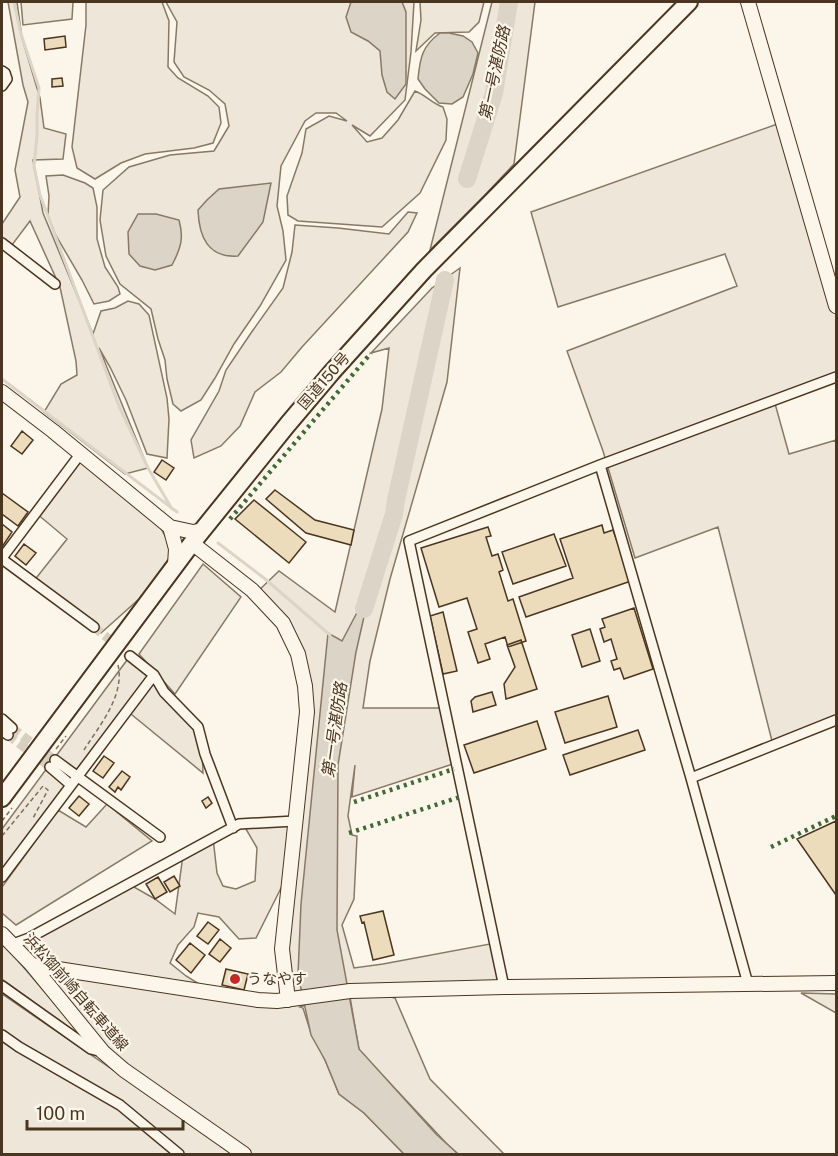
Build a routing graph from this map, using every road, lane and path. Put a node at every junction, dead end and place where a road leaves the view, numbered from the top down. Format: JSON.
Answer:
{"nodes":[{"id":1,"x":689,"y":2,"type":"edge"},
{"id":2,"x":748,"y":2,"type":"edge"},
{"id":3,"x":2,"y":71,"type":"edge"},
{"id":4,"x":2,"y":86,"type":"edge"},
{"id":5,"x":2,"y":243,"type":"edge"},
{"id":6,"x":55,"y":285,"type":"dead end"},
{"id":7,"x":837,"y":306,"type":"edge"},
{"id":8,"x":837,"y":377,"type":"edge"},
{"id":9,"x":2,"y":392,"type":"edge"},
{"id":10,"x":81,"y":453,"type":"junction"},
{"id":11,"x":600,"y":465,"type":"junction"},
{"id":12,"x":171,"y":527,"type":"junction"},
{"id":13,"x":198,"y":537,"type":"junction"},
{"id":14,"x":2,"y":558,"type":"edge"},
{"id":15,"x":175,"y":566,"type":"junction"},
{"id":16,"x":94,"y":627,"type":"tunnel mouth"},
{"id":17,"x":130,"y":656,"type":"tunnel mouth"},
{"id":18,"x":117,"y":664,"type":"dead end"},
{"id":19,"x":154,"y":675,"type":"junction"},
{"id":20,"x":2,"y":719,"type":"edge"},
{"id":21,"x":837,"y":720,"type":"edge"},
{"id":22,"x":7,"y":731,"type":"tunnel mouth"},
{"id":23,"x":83,"y":751,"type":"dead end"},
{"id":24,"x":78,"y":776,"type":"junction"},
{"id":25,"x":691,"y":778,"type":"junction"},
{"id":26,"x":71,"y":785,"type":"junction"},
{"id":27,"x":2,"y":798,"type":"edge"},
{"id":28,"x":32,"y":820,"type":"dead end"},
{"id":29,"x":295,"y":821,"type":"junction"},
{"id":30,"x":233,"y":828,"type":"junction"},
{"id":31,"x":2,"y":836,"type":"edge"},
{"id":32,"x":160,"y":837,"type":"dead end"},
{"id":33,"x":2,"y":877,"type":"edge"},
{"id":34,"x":2,"y":934,"type":"edge"},
{"id":35,"x":13,"y":944,"type":"junction"},
{"id":36,"x":32,"y":965,"type":"junction"},
{"id":37,"x":837,"y":983,"type":"edge"},
{"id":38,"x":748,"y":984,"type":"junction"},
{"id":39,"x":2,"y":986,"type":"edge"},
{"id":40,"x":504,"y":987,"type":"junction"},
{"id":41,"x":288,"y":1000,"type":"junction"},
{"id":42,"x":2,"y":1035,"type":"edge"},
{"id":43,"x":103,"y":1052,"type":"junction"},
{"id":44,"x":179,"y":1155,"type":"edge"},
{"id":45,"x":244,"y":1155,"type":"edge"}],
"edges":[{"from":1,"to":13,"type":"highway","name":"国道150号"},
{"from":2,"to":7,"type":"street"},
{"from":3,"to":4,"type":"street"},
{"from":5,"to":6,"type":"street"},
{"from":8,"to":11,"type":"street"},
{"from":9,"to":10,"type":"street"},
{"from":10,"to":12,"type":"street"},
{"from":10,"to":14,"type":"street"},
{"from":11,"to":25,"type":"street"},
{"from":11,"to":40,"type":"street"},
{"from":12,"to":13,"type":"street"},
{"from":12,"to":15,"type":"street"},
{"from":13,"to":15,"type":"highway","name":"国道150号"},
{"from":13,"to":29,"type":"street"},
{"from":14,"to":16,"type":"street"},
{"from":15,"to":27,"type":"highway","name":"国道150号"},
{"from":17,"to":19,"type":"street"},
{"from":18,"to":23,"type":"path"},
{"from":19,"to":24,"type":"street"},
{"from":19,"to":30,"type":"street"},
{"from":20,"to":22,"type":"street"},
{"from":21,"to":25,"type":"street"},
{"from":24,"to":26,"type":"street"},
{"from":24,"to":26,"type":"street"},
{"from":24,"to":32,"type":"street"},
{"from":25,"to":38,"type":"street"},
{"from":26,"to":33,"type":"street"},
{"from":28,"to":31,"type":"path"},
{"from":29,"to":30,"type":"street"},
{"from":29,"to":41,"type":"street"},
{"from":30,"to":35,"type":"street"},
{"from":34,"to":35,"type":"street","name":"浜松御前崎自転車道線"},
{"from":35,"to":36,"type":"street","name":"浜松御前崎自転車道線"},
{"from":36,"to":41,"type":"street"},
{"from":36,"to":43,"type":"street","name":"浜松御前崎自転車道線"},
{"from":37,"to":38,"type":"street"},
{"from":38,"to":40,"type":"street"},
{"from":39,"to":43,"type":"street"},
{"from":40,"to":41,"type":"street"},
{"from":42,"to":44,"type":"street"},
{"from":43,"to":45,"type":"street","name":"浜松御前崎自転車道線"}]}
